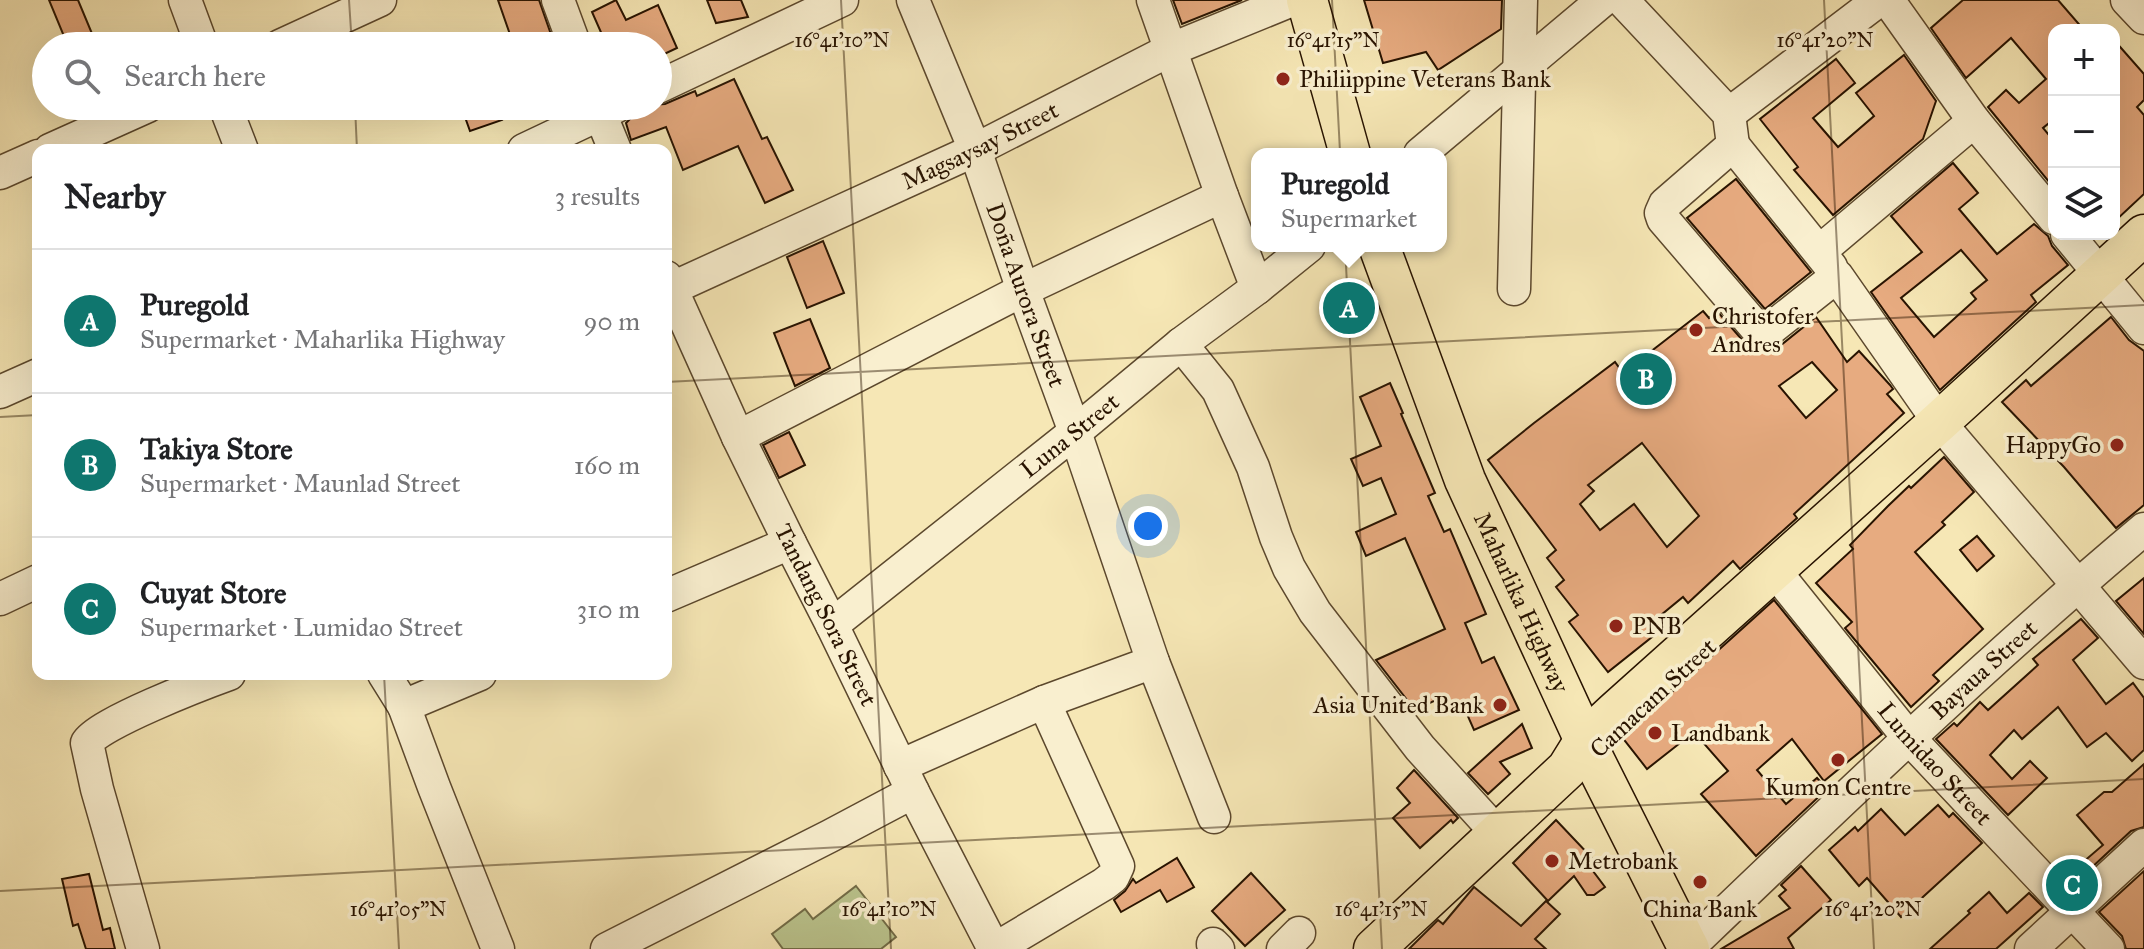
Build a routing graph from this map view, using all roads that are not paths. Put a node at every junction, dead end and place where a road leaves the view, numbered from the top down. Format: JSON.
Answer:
{"nodes":[{"id":1,"x":185,"y":0,"type":"edge"},
{"id":2,"x":380,"y":0,"type":"edge"},
{"id":3,"x":558,"y":0,"type":"edge"},
{"id":4,"x":842,"y":0,"type":"edge"},
{"id":5,"x":913,"y":0,"type":"edge"},
{"id":6,"x":1153,"y":0,"type":"edge"},
{"id":7,"x":1292,"y":0,"type":"edge"},
{"id":8,"x":1307,"y":0,"type":"edge"},
{"id":9,"x":1521,"y":0,"type":"edge"},
{"id":10,"x":1603,"y":0,"type":"edge"},
{"id":11,"x":1622,"y":0,"type":"edge"},
{"id":12,"x":1879,"y":0,"type":"edge"},
{"id":13,"x":1888,"y":0,"type":"edge"},
{"id":14,"x":2127,"y":0,"type":"edge"},
{"id":15,"x":2144,"y":18,"type":"edge"},
{"id":16,"x":197,"y":32,"type":"edge"},
{"id":17,"x":310,"y":32,"type":"edge"},
{"id":18,"x":570,"y":32,"type":"edge"},
{"id":19,"x":1172,"y":49,"type":"junction"},
{"id":20,"x":672,"y":80,"type":"edge"},
{"id":21,"x":117,"y":120,"type":"edge"},
{"id":22,"x":230,"y":120,"type":"edge"},
{"id":23,"x":583,"y":120,"type":"edge"},
{"id":24,"x":608,"y":120,"type":"edge"},
{"id":25,"x":1974,"y":121,"type":"junction"},
{"id":26,"x":1731,"y":129,"type":"junction"},
{"id":27,"x":63,"y":144,"type":"edge"},
{"id":28,"x":240,"y":144,"type":"edge"},
{"id":29,"x":536,"y":144,"type":"edge"},
{"id":30,"x":614,"y":144,"type":"edge"},
{"id":31,"x":1348,"y":148,"type":"edge"},
{"id":32,"x":1427,"y":148,"type":"edge"},
{"id":33,"x":975,"y":150,"type":"junction"},
{"id":34,"x":32,"y":159,"type":"edge"},
{"id":35,"x":0,"y":173,"type":"edge"},
{"id":36,"x":1222,"y":196,"type":"junction"},
{"id":37,"x":2048,"y":211,"type":"edge"},
{"id":38,"x":2144,"y":235,"type":"edge"},
{"id":39,"x":2072,"y":240,"type":"edge"},
{"id":40,"x":1302,"y":252,"type":"edge"},
{"id":41,"x":1381,"y":252,"type":"edge"},
{"id":42,"x":2144,"y":258,"type":"edge"},
{"id":43,"x":1828,"y":264,"type":"junction"},
{"id":44,"x":2105,"y":282,"type":"junction"},
{"id":45,"x":672,"y":283,"type":"edge"},
{"id":46,"x":1257,"y":288,"type":"junction"},
{"id":47,"x":1514,"y":289,"type":"dead end"},
{"id":48,"x":1023,"y":290,"type":"junction"},
{"id":49,"x":672,"y":294,"type":"edge"},
{"id":50,"x":2144,"y":328,"type":"edge"},
{"id":51,"x":1181,"y":344,"type":"junction"},
{"id":52,"x":32,"y":378,"type":"edge"},
{"id":53,"x":0,"y":392,"type":"edge"},
{"id":54,"x":1944,"y":428,"type":"junction"},
{"id":55,"x":1075,"y":432,"type":"junction"},
{"id":56,"x":738,"y":437,"type":"junction"},
{"id":57,"x":2144,"y":529,"type":"edge"},
{"id":58,"x":790,"y":543,"type":"junction"},
{"id":59,"x":1777,"y":575,"type":"junction"},
{"id":60,"x":32,"y":584,"type":"edge"},
{"id":61,"x":2078,"y":584,"type":"junction"},
{"id":62,"x":672,"y":593,"type":"edge"},
{"id":63,"x":0,"y":599,"type":"edge"},
{"id":64,"x":832,"y":625,"type":"junction"},
{"id":65,"x":1153,"y":662,"type":"junction"},
{"id":66,"x":2144,"y":663,"type":"edge"},
{"id":67,"x":215,"y":680,"type":"edge"},
{"id":68,"x":388,"y":680,"type":"edge"},
{"id":69,"x":466,"y":680,"type":"edge"},
{"id":70,"x":1044,"y":702,"type":"junction"},
{"id":71,"x":404,"y":706,"type":"junction"},
{"id":72,"x":1908,"y":737,"type":"junction"},
{"id":73,"x":1582,"y":755,"type":"junction"},
{"id":74,"x":906,"y":779,"type":"junction"},
{"id":75,"x":1214,"y":817,"type":"dead end"},
{"id":76,"x":1498,"y":834,"type":"junction"},
{"id":77,"x":2144,"y":845,"type":"edge"},
{"id":78,"x":2072,"y":910,"type":"junction"},
{"id":79,"x":143,"y":949,"type":"edge"},
{"id":80,"x":498,"y":949,"type":"edge"},
{"id":81,"x":607,"y":949,"type":"edge"},
{"id":82,"x":995,"y":949,"type":"edge"},
{"id":83,"x":1374,"y":949,"type":"edge"},
{"id":84,"x":1689,"y":949,"type":"edge"},
{"id":85,"x":2031,"y":949,"type":"edge"},
{"id":86,"x":2108,"y":949,"type":"edge"}],
"edges":[{"from":1,"to":16,"type":"street"},
{"from":2,"to":17,"type":"street"},
{"from":3,"to":18,"type":"street"},
{"from":4,"to":20,"type":"street"},
{"from":5,"to":33,"type":"street","name":"Doña Aurora Street"},
{"from":6,"to":19,"type":"street"},
{"from":7,"to":19,"type":"street","name":"Magsaysay Street"},
{"from":8,"to":31,"type":"main road"},
{"from":9,"to":47,"type":"street"},
{"from":10,"to":32,"type":"street"},
{"from":11,"to":26,"type":"street"},
{"from":12,"to":26,"type":"street"},
{"from":13,"to":25,"type":"street"},
{"from":14,"to":15,"type":"street"},
{"from":19,"to":33,"type":"street","name":"Magsaysay Street"},
{"from":19,"to":36,"type":"street"},
{"from":21,"to":27,"type":"street"},
{"from":22,"to":28,"type":"street"},
{"from":23,"to":29,"type":"street"},
{"from":24,"to":30,"type":"street"},
{"from":25,"to":37,"type":"street"},
{"from":25,"to":43,"type":"street"},
{"from":26,"to":43,"type":"street"},
{"from":26,"to":43,"type":"street"},
{"from":33,"to":45,"type":"street","name":"Magsaysay Street"},
{"from":33,"to":48,"type":"street","name":"Doña Aurora Street"},
{"from":34,"to":35,"type":"street"},
{"from":36,"to":46,"type":"street"},
{"from":36,"to":48,"type":"street"},
{"from":38,"to":44,"type":"main road","name":"Camacam Street"},
{"from":39,"to":44,"type":"street"},
{"from":40,"to":46,"type":"street","name":"Luna Street"},
{"from":41,"to":73,"type":"main road","name":"Maharlika Highway"},
{"from":42,"to":44,"type":"main road","name":"Camacam Street"},
{"from":43,"to":54,"type":"street"},
{"from":44,"to":50,"type":"street"},
{"from":44,"to":54,"type":"main road","name":"Camacam Street"},
{"from":46,"to":51,"type":"street","name":"Luna Street"},
{"from":48,"to":55,"type":"street","name":"Doña Aurora Street"},
{"from":48,"to":56,"type":"street"},
{"from":49,"to":56,"type":"street","name":"Tandang Sora Street"},
{"from":51,"to":55,"type":"street","name":"Luna Street"},
{"from":51,"to":76,"type":"street"},
{"from":52,"to":53,"type":"street"},
{"from":54,"to":59,"type":"main road","name":"Camacam Street"},
{"from":54,"to":61,"type":"street"},
{"from":55,"to":64,"type":"street","name":"Luna Street"},
{"from":55,"to":65,"type":"street","name":"Doña Aurora Street"},
{"from":56,"to":58,"type":"street","name":"Tandang Sora Street"},
{"from":57,"to":61,"type":"street","name":"Bayaua Street"},
{"from":58,"to":62,"type":"street"},
{"from":58,"to":64,"type":"street","name":"Tandang Sora Street"},
{"from":59,"to":72,"type":"street","name":"Lumidao Street"},
{"from":59,"to":73,"type":"main road","name":"Camacam Street"},
{"from":60,"to":63,"type":"street"},
{"from":61,"to":66,"type":"street"},
{"from":61,"to":72,"type":"street","name":"Bayaua Street"},
{"from":64,"to":74,"type":"street","name":"Tandang Sora Street"},
{"from":65,"to":70,"type":"street"},
{"from":65,"to":75,"type":"street","name":"Doña Aurora Street"},
{"from":67,"to":79,"type":"street"},
{"from":68,"to":71,"type":"street"},
{"from":69,"to":71,"type":"street"},
{"from":70,"to":74,"type":"street"},
{"from":70,"to":82,"type":"street"},
{"from":71,"to":80,"type":"street"},
{"from":72,"to":78,"type":"street","name":"Lumidao Street"},
{"from":72,"to":84,"type":"street","name":"Bayaua Street"},
{"from":73,"to":76,"type":"main road","name":"Camacam Street"},
{"from":73,"to":84,"type":"main road","name":"Maharlika Highway"},
{"from":74,"to":81,"type":"street"},
{"from":74,"to":82,"type":"street","name":"Tandang Sora Street"},
{"from":76,"to":83,"type":"main road","name":"Camacam Street"},
{"from":77,"to":78,"type":"street"},
{"from":78,"to":85,"type":"street"},
{"from":78,"to":86,"type":"street","name":"Lumidao Street"}]}
